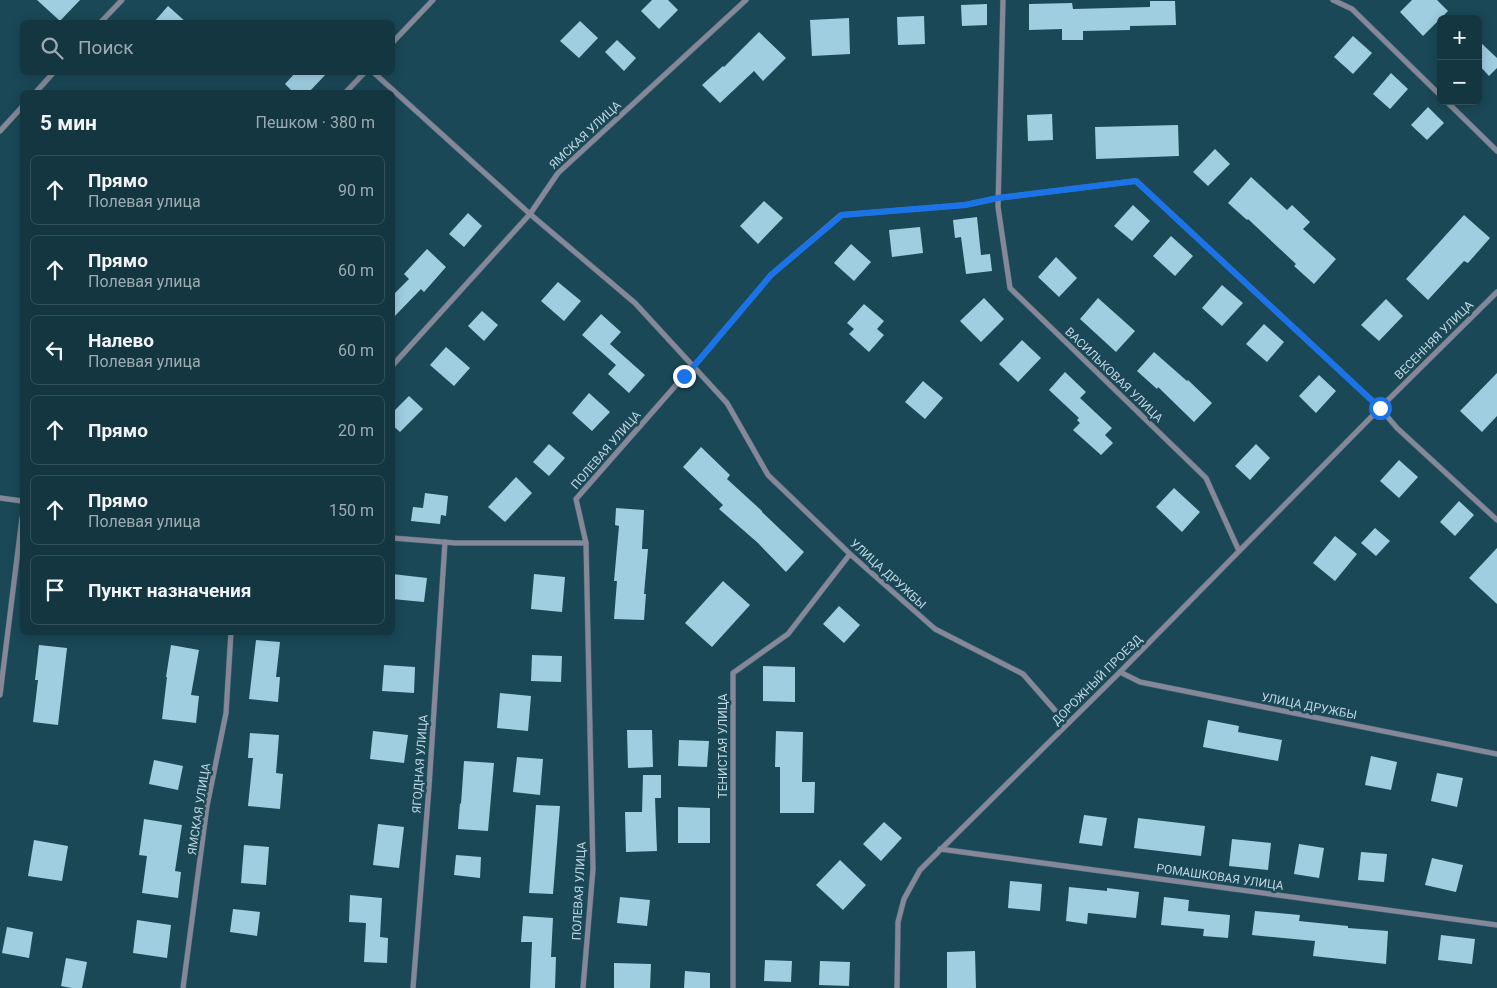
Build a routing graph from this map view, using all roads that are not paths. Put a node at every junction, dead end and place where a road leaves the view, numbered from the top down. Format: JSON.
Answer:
{"nodes":[{"id":1,"x":122,"y":0,"type":"edge"},
{"id":2,"x":433,"y":0,"type":"edge"},
{"id":3,"x":746,"y":0,"type":"edge"},
{"id":4,"x":1003,"y":0,"type":"edge"},
{"id":5,"x":1333,"y":0,"type":"edge"},
{"id":6,"x":103,"y":20,"type":"edge"},
{"id":7,"x":395,"y":40,"type":"edge"},
{"id":8,"x":51,"y":75,"type":"edge"},
{"id":9,"x":362,"y":75,"type":"edge"},
{"id":10,"x":376,"y":75,"type":"edge"},
{"id":11,"x":38,"y":90,"type":"edge"},
{"id":12,"x":348,"y":90,"type":"edge"},
{"id":13,"x":393,"y":90,"type":"edge"},
{"id":14,"x":395,"y":92,"type":"edge"},
{"id":15,"x":1437,"y":92,"type":"edge"},
{"id":16,"x":1450,"y":105,"type":"edge"},
{"id":17,"x":20,"y":109,"type":"edge"},
{"id":18,"x":0,"y":131,"type":"edge"},
{"id":19,"x":1497,"y":152,"type":"edge"},
{"id":20,"x":998,"y":198,"type":"junction"},
{"id":21,"x":530,"y":214,"type":"junction"},
{"id":22,"x":1497,"y":292,"type":"edge"},
{"id":23,"x":395,"y":363,"type":"edge"},
{"id":24,"x":694,"y":366,"type":"junction"},
{"id":25,"x":1380,"y":408,"type":"junction"},
{"id":26,"x":0,"y":498,"type":"edge"},
{"id":27,"x":20,"y":501,"type":"edge"},
{"id":28,"x":1497,"y":520,"type":"edge"},
{"id":29,"x":20,"y":534,"type":"edge"},
{"id":30,"x":395,"y":538,"type":"edge"},
{"id":31,"x":444,"y":542,"type":"junction"},
{"id":32,"x":586,"y":544,"type":"junction"},
{"id":33,"x":1239,"y":551,"type":"junction"},
{"id":34,"x":850,"y":554,"type":"junction"},
{"id":35,"x":231,"y":635,"type":"edge"},
{"id":36,"x":1120,"y":672,"type":"junction"},
{"id":37,"x":0,"y":694,"type":"edge"},
{"id":38,"x":1067,"y":724,"type":"junction"},
{"id":39,"x":1497,"y":754,"type":"edge"},
{"id":40,"x":940,"y":849,"type":"junction"},
{"id":41,"x":1497,"y":924,"type":"edge"},
{"id":42,"x":183,"y":988,"type":"edge"},
{"id":43,"x":412,"y":988,"type":"edge"},
{"id":44,"x":583,"y":988,"type":"edge"},
{"id":45,"x":733,"y":988,"type":"edge"},
{"id":46,"x":897,"y":988,"type":"edge"}],
"edges":[{"from":1,"to":6,"type":"street"},
{"from":2,"to":7,"type":"street"},
{"from":3,"to":21,"type":"street","name":"ЯМСКАЯ УЛИЦА"},
{"from":4,"to":20,"type":"street","name":"ВАСИЛЬКОВАЯ УЛИЦА"},
{"from":5,"to":15,"type":"street"},
{"from":8,"to":11,"type":"street"},
{"from":9,"to":12,"type":"street"},
{"from":10,"to":13,"type":"street","name":"УЛИЦА ДРУЖБЫ"},
{"from":14,"to":21,"type":"street","name":"УЛИЦА ДРУЖБЫ"},
{"from":16,"to":19,"type":"street"},
{"from":17,"to":18,"type":"street"},
{"from":20,"to":24,"type":"street","name":"ПОЛЕВАЯ УЛИЦА"},
{"from":20,"to":25,"type":"street"},
{"from":20,"to":33,"type":"street","name":"ВАСИЛЬКОВАЯ УЛИЦА"},
{"from":21,"to":23,"type":"street","name":"ЯМСКАЯ УЛИЦА"},
{"from":21,"to":24,"type":"street","name":"УЛИЦА ДРУЖБЫ"},
{"from":22,"to":25,"type":"street","name":"ВЕСЕННЯЯ УЛИЦА"},
{"from":24,"to":32,"type":"street","name":"ПОЛЕВАЯ УЛИЦА"},
{"from":24,"to":34,"type":"street","name":"УЛИЦА ДРУЖБЫ"},
{"from":25,"to":28,"type":"street"},
{"from":25,"to":33,"type":"street","name":"ДОРОЖНЫЙ ПРОЕЗД"},
{"from":26,"to":27,"type":"street"},
{"from":29,"to":37,"type":"street"},
{"from":30,"to":31,"type":"street"},
{"from":31,"to":32,"type":"street"},
{"from":31,"to":43,"type":"street","name":"ЯГОДНАЯ УЛИЦА"},
{"from":32,"to":44,"type":"street","name":"ПОЛЕВАЯ УЛИЦА"},
{"from":33,"to":36,"type":"street","name":"ДОРОЖНЫЙ ПРОЕЗД"},
{"from":34,"to":38,"type":"street","name":"УЛИЦА ДРУЖБЫ"},
{"from":34,"to":45,"type":"street","name":"ТЕНИСТАЯ УЛИЦА"},
{"from":35,"to":42,"type":"street","name":"ЯМСКАЯ УЛИЦА"},
{"from":36,"to":38,"type":"street","name":"ДОРОЖНЫЙ ПРОЕЗД"},
{"from":36,"to":39,"type":"street","name":"УЛИЦА ДРУЖБЫ"},
{"from":38,"to":40,"type":"street","name":"ДОРОЖНЫЙ ПРОЕЗД"},
{"from":40,"to":41,"type":"street","name":"РОМАШКОВАЯ УЛИЦА"},
{"from":40,"to":46,"type":"street","name":"ДОРОЖНЫЙ ПРОЕЗД"}]}
